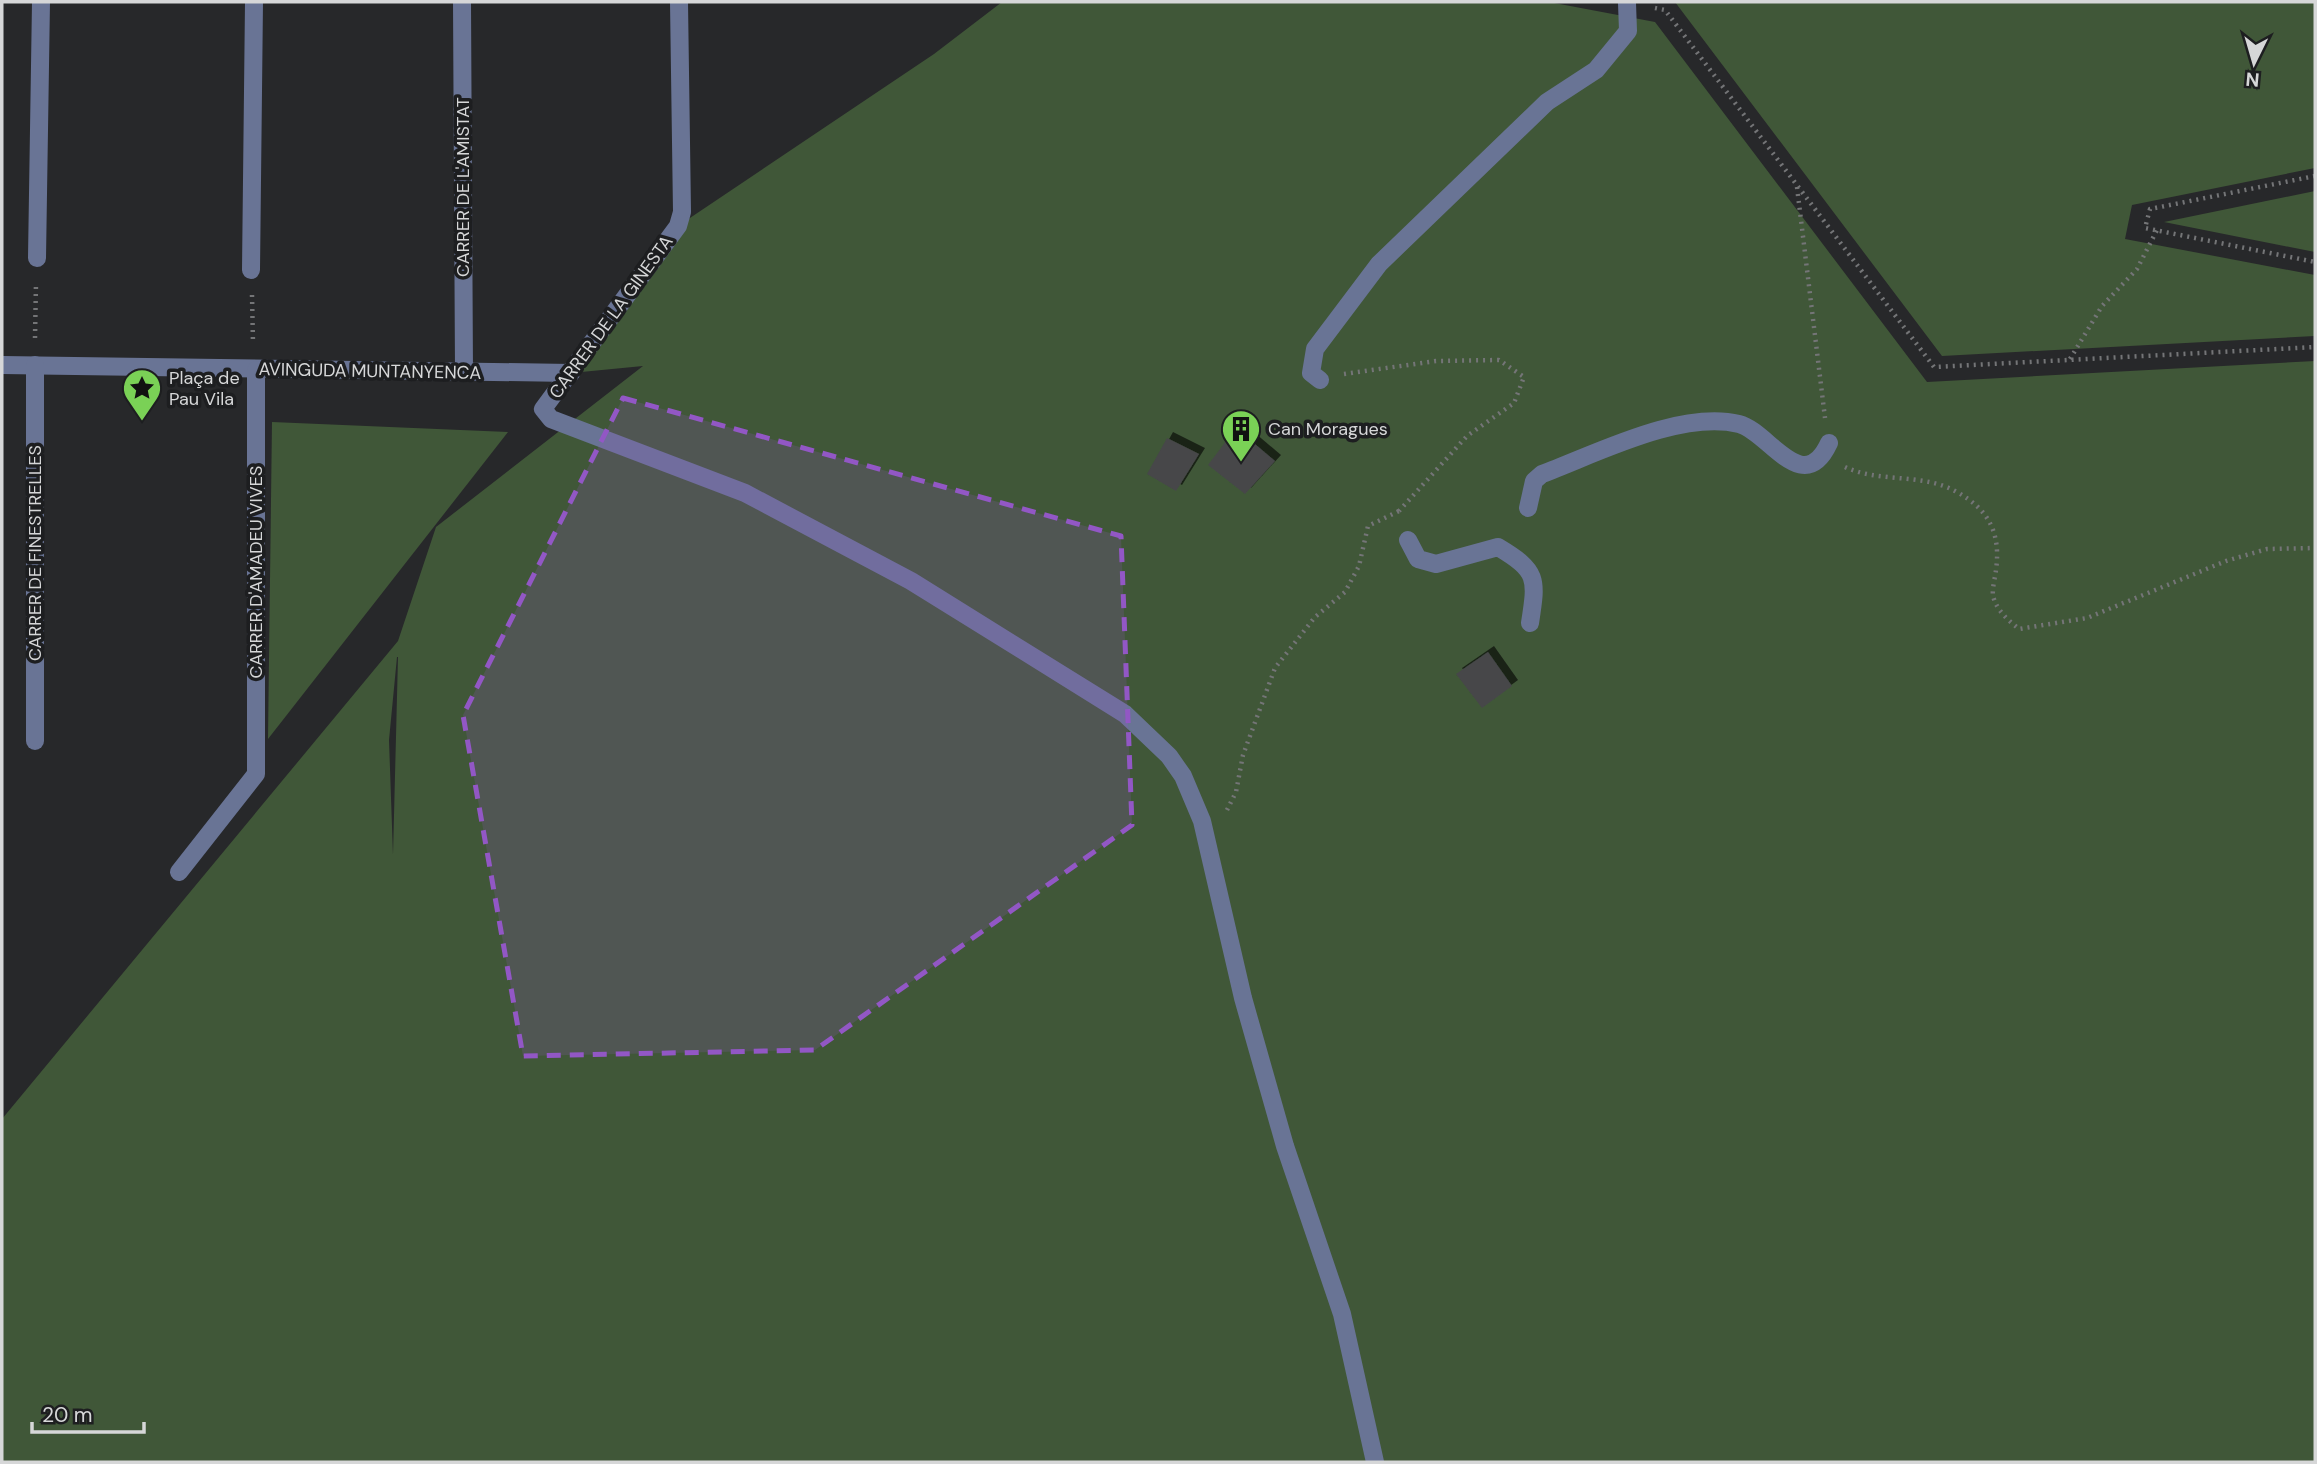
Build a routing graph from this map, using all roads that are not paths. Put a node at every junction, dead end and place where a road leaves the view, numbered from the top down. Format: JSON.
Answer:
{"nodes":[{"id":1,"x":41,"y":2,"type":"edge"},
{"id":2,"x":254,"y":2,"type":"edge"},
{"id":3,"x":462,"y":2,"type":"edge"},
{"id":4,"x":680,"y":2,"type":"edge"},
{"id":5,"x":1627,"y":3,"type":"edge"},
{"id":6,"x":37,"y":258,"type":"road end"},
{"id":7,"x":251,"y":270,"type":"road end"},
{"id":8,"x":2,"y":365,"type":"edge"},
{"id":9,"x":35,"y":365,"type":"junction"},
{"id":10,"x":256,"y":370,"type":"junction"},
{"id":11,"x":464,"y":372,"type":"junction"},
{"id":12,"x":571,"y":373,"type":"junction"},
{"id":13,"x":1320,"y":380,"type":"road end"},
{"id":14,"x":1826,"y":449,"type":"road end"},
{"id":15,"x":1528,"y":508,"type":"dead end"},
{"id":16,"x":1408,"y":540,"type":"road end"},
{"id":17,"x":1530,"y":622,"type":"dead end"},
{"id":18,"x":35,"y":741,"type":"dead end"},
{"id":19,"x":179,"y":872,"type":"dead end"},
{"id":20,"x":1375,"y":1462,"type":"edge"}],
"edges":[{"from":1,"to":6,"type":"street"},
{"from":2,"to":7,"type":"street"},
{"from":3,"to":11,"type":"street","name":"CARRER DE L'AMISTAT"},
{"from":4,"to":12,"type":"street","name":"CARRER DE LA GINESTA"},
{"from":5,"to":13,"type":"street"},
{"from":8,"to":9,"type":"street","name":"AVINGUDA MUNTANYENCA"},
{"from":9,"to":10,"type":"street","name":"AVINGUDA MUNTANYENCA"},
{"from":9,"to":18,"type":"street","name":"CARRER DE FINESTRELLES"},
{"from":10,"to":11,"type":"street","name":"AVINGUDA MUNTANYENCA"},
{"from":10,"to":19,"type":"street","name":"CARRER D'AMADEU VIVES"},
{"from":11,"to":12,"type":"street","name":"AVINGUDA MUNTANYENCA"},
{"from":12,"to":20,"type":"street","name":"CARRER DE LA GINESTA"},
{"from":14,"to":15,"type":"street"},
{"from":16,"to":17,"type":"street"}]}
